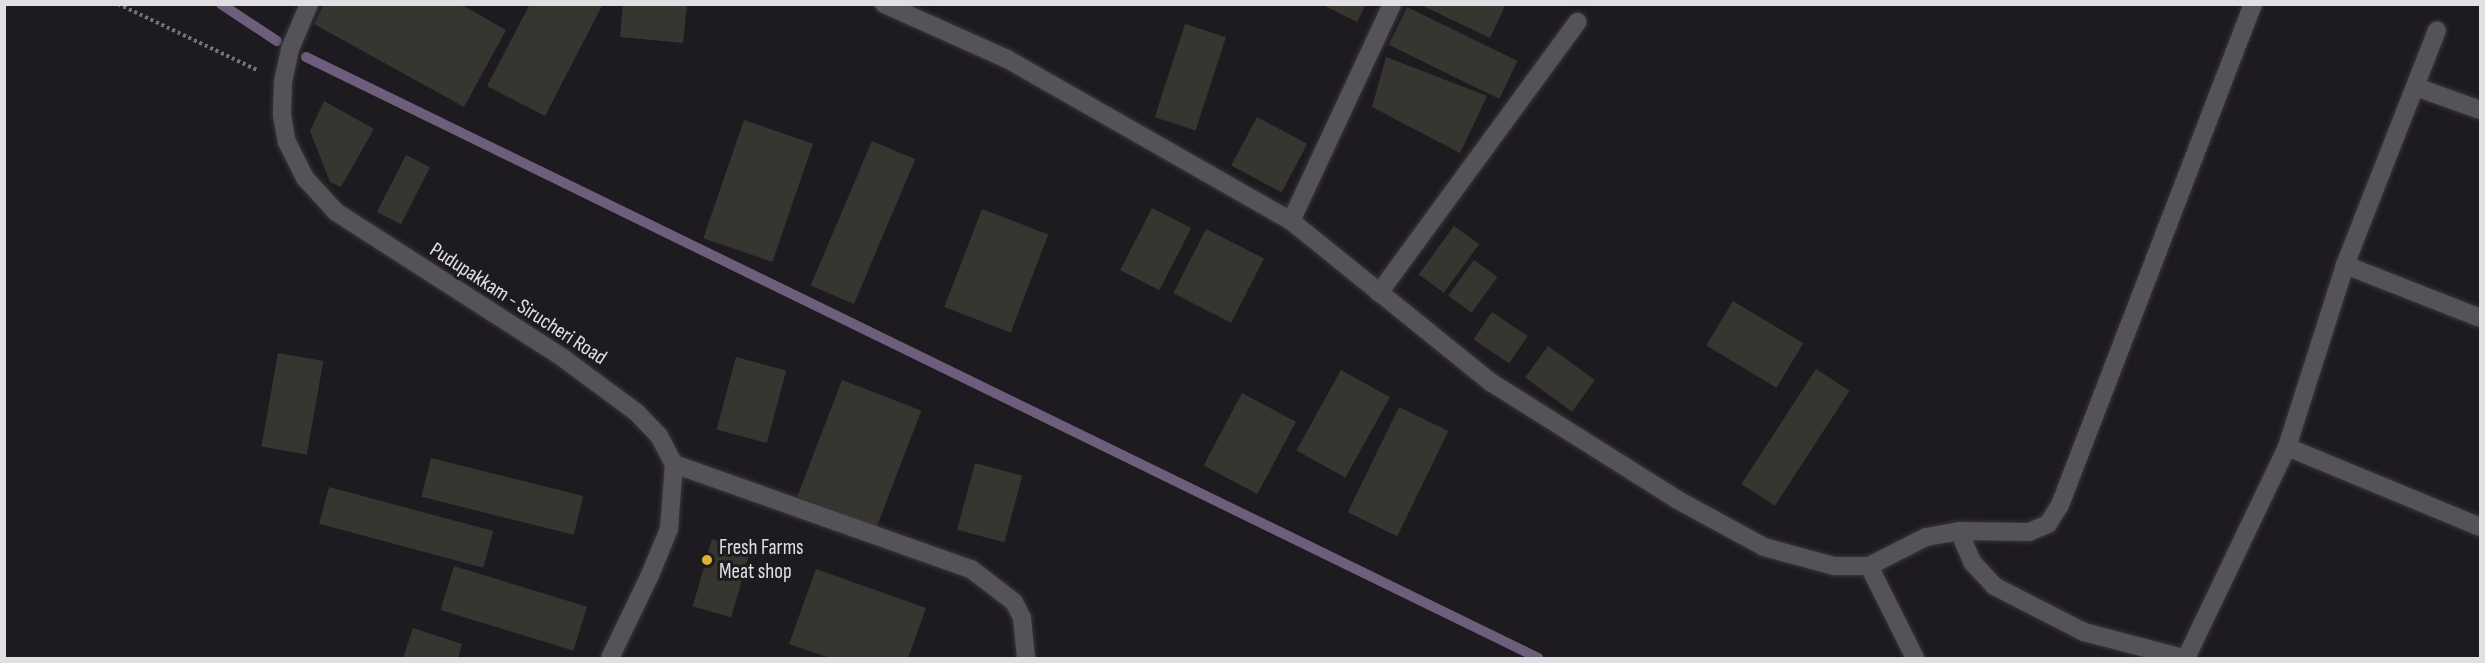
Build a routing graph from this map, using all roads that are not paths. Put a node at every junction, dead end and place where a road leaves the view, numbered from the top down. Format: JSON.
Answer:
{"nodes":[{"id":1,"x":309,"y":4,"type":"edge"},
{"id":2,"x":884,"y":4,"type":"edge"},
{"id":3,"x":1392,"y":4,"type":"edge"},
{"id":4,"x":2253,"y":4,"type":"edge"},
{"id":5,"x":1577,"y":22,"type":"dead end"},
{"id":6,"x":2437,"y":30,"type":"dead end"},
{"id":7,"x":2416,"y":87,"type":"junction"},
{"id":8,"x":2481,"y":111,"type":"edge"},
{"id":9,"x":1291,"y":221,"type":"junction"},
{"id":10,"x":2345,"y":265,"type":"junction"},
{"id":11,"x":1379,"y":293,"type":"junction"},
{"id":12,"x":2481,"y":318,"type":"edge"},
{"id":13,"x":2287,"y":447,"type":"junction"},
{"id":14,"x":674,"y":464,"type":"junction"},
{"id":15,"x":2481,"y":526,"type":"edge"},
{"id":16,"x":1959,"y":531,"type":"junction"},
{"id":17,"x":1869,"y":566,"type":"junction"},
{"id":18,"x":610,"y":658,"type":"edge"},
{"id":19,"x":1026,"y":658,"type":"edge"},
{"id":20,"x":1915,"y":658,"type":"edge"},
{"id":21,"x":2185,"y":658,"type":"edge"}],
"edges":[{"from":1,"to":14,"type":"street","name":"Pudupakkam - Sirucheri Road"},
{"from":2,"to":9,"type":"street"},
{"from":3,"to":9,"type":"street"},
{"from":4,"to":16,"type":"street"},
{"from":5,"to":11,"type":"street"},
{"from":6,"to":7,"type":"street"},
{"from":7,"to":8,"type":"street"},
{"from":7,"to":10,"type":"street"},
{"from":9,"to":11,"type":"street"},
{"from":10,"to":12,"type":"street"},
{"from":10,"to":13,"type":"street"},
{"from":11,"to":17,"type":"street"},
{"from":13,"to":15,"type":"street"},
{"from":13,"to":21,"type":"street"},
{"from":14,"to":18,"type":"street"},
{"from":14,"to":19,"type":"street"},
{"from":16,"to":17,"type":"street"},
{"from":16,"to":21,"type":"street"},
{"from":17,"to":20,"type":"street"}]}
